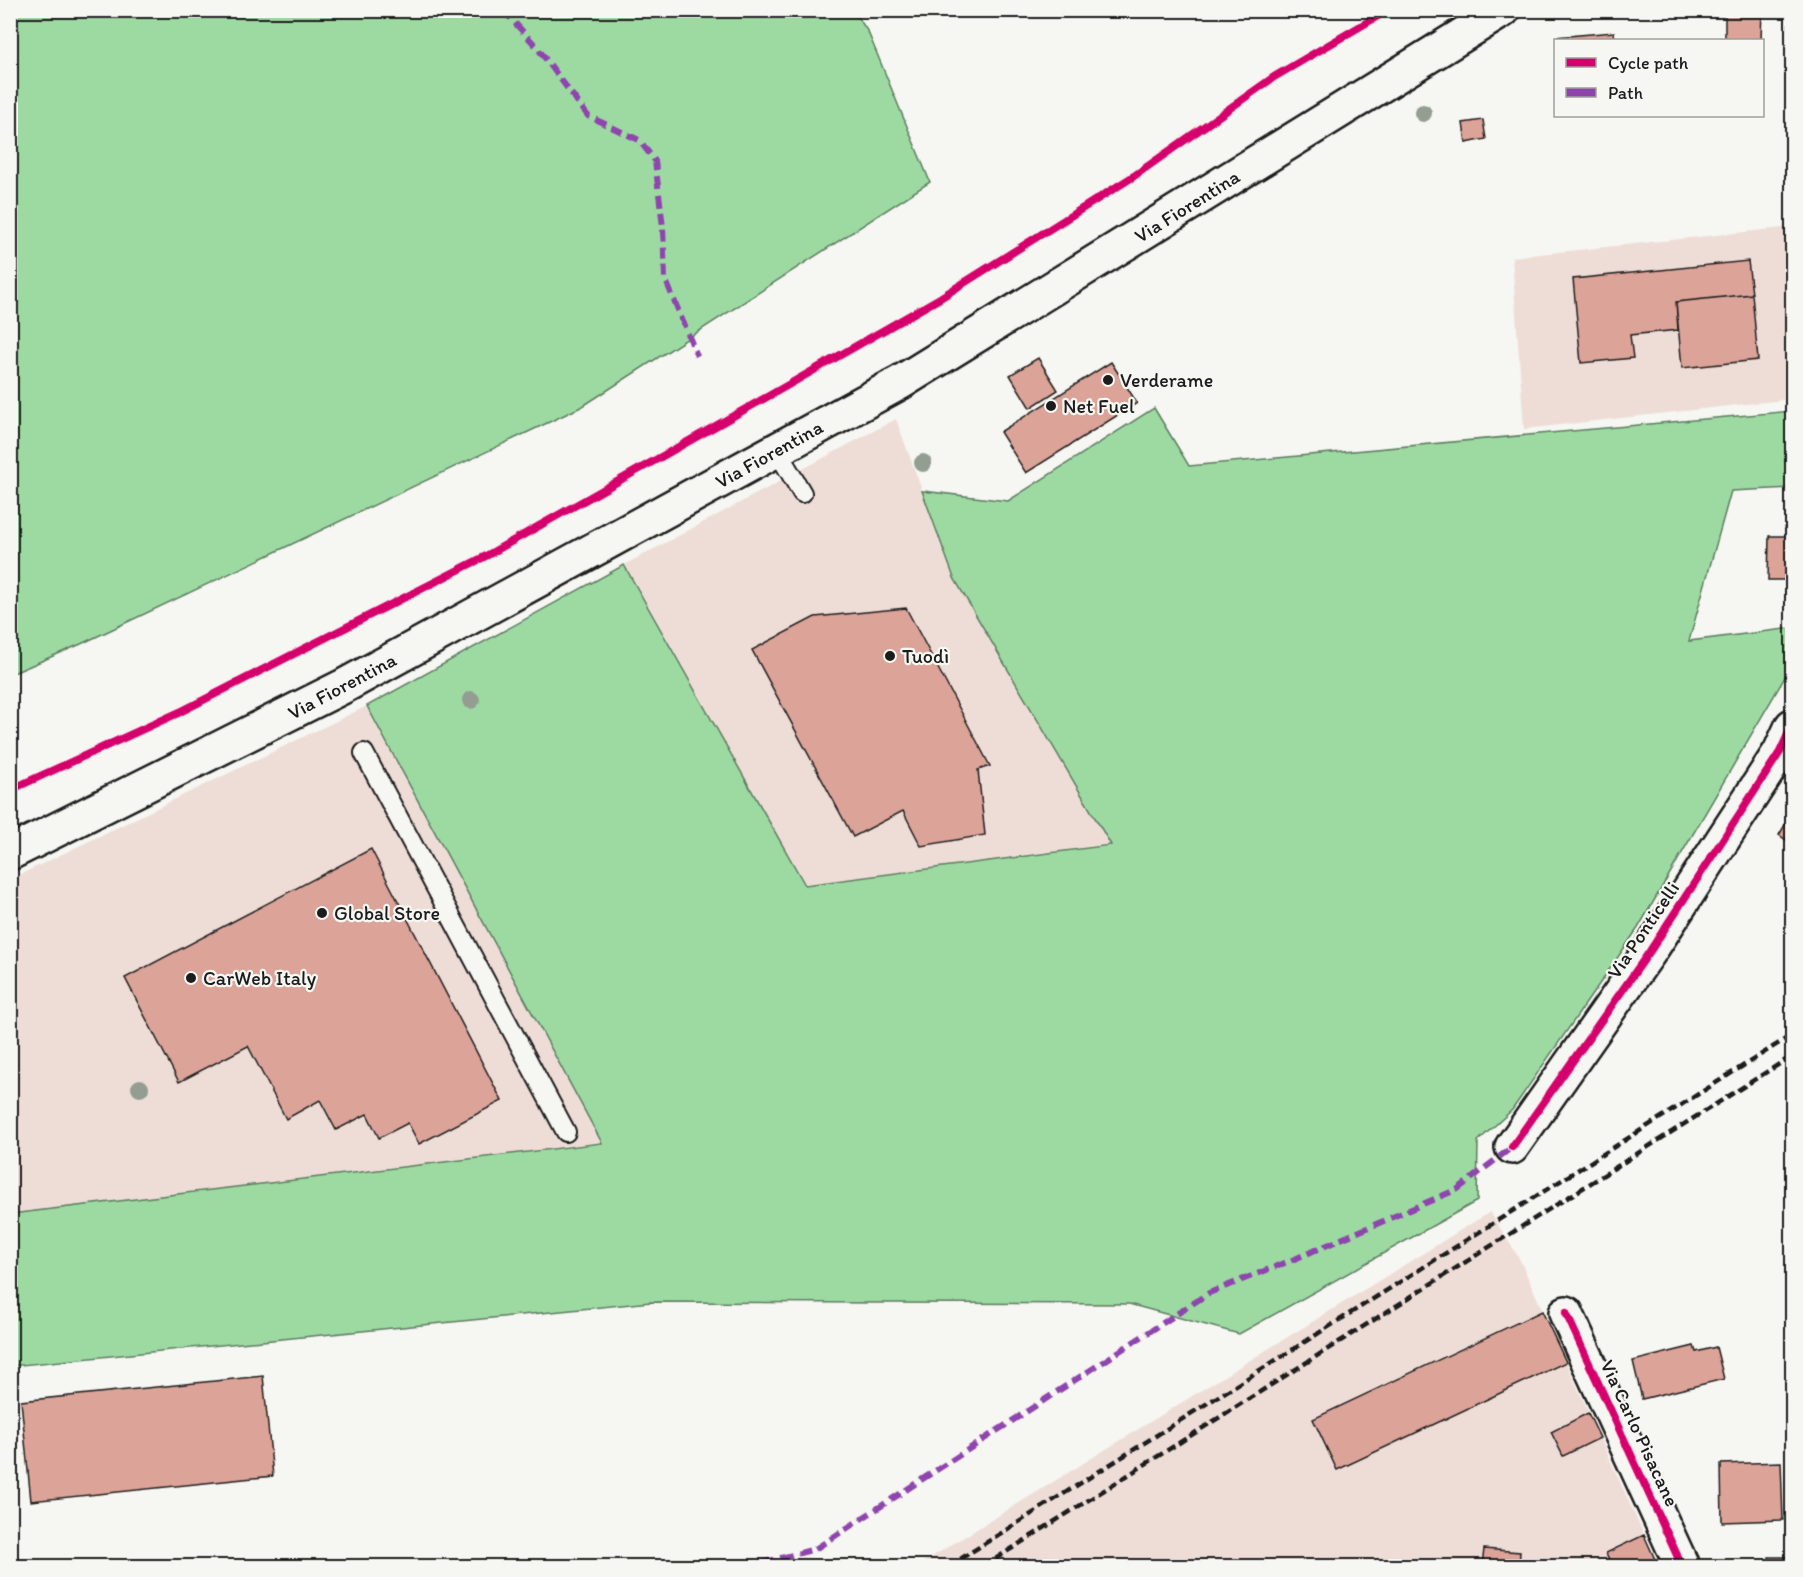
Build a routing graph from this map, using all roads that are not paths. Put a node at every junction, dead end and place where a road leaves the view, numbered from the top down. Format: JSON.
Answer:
{"nodes":[{"id":1,"x":1503,"y":10,"type":"edge"},
{"id":2,"x":776,"y":449,"type":"junction"},
{"id":3,"x":802,"y":493,"type":"dead end"},
{"id":4,"x":1792,"y":726,"type":"edge"},
{"id":5,"x":364,"y":753,"type":"dead end"},
{"id":6,"x":10,"y":853,"type":"edge"},
{"id":7,"x":566,"y":1132,"type":"dead end"},
{"id":8,"x":1512,"y":1147,"type":"dead end"},
{"id":9,"x":1566,"y":1313,"type":"dead end"},
{"id":10,"x":1682,"y":1566,"type":"edge"}],
"edges":[{"from":1,"to":2,"type":"main road","name":"Via Fiorentina"},
{"from":2,"to":3,"type":"lane"},
{"from":2,"to":6,"type":"main road","name":"Via Fiorentina"},
{"from":4,"to":8,"type":"main road","name":"Via Ponticelli"},
{"from":5,"to":7,"type":"lane"},
{"from":9,"to":10,"type":"main road","name":"Via Carlo Pisacane"}]}
